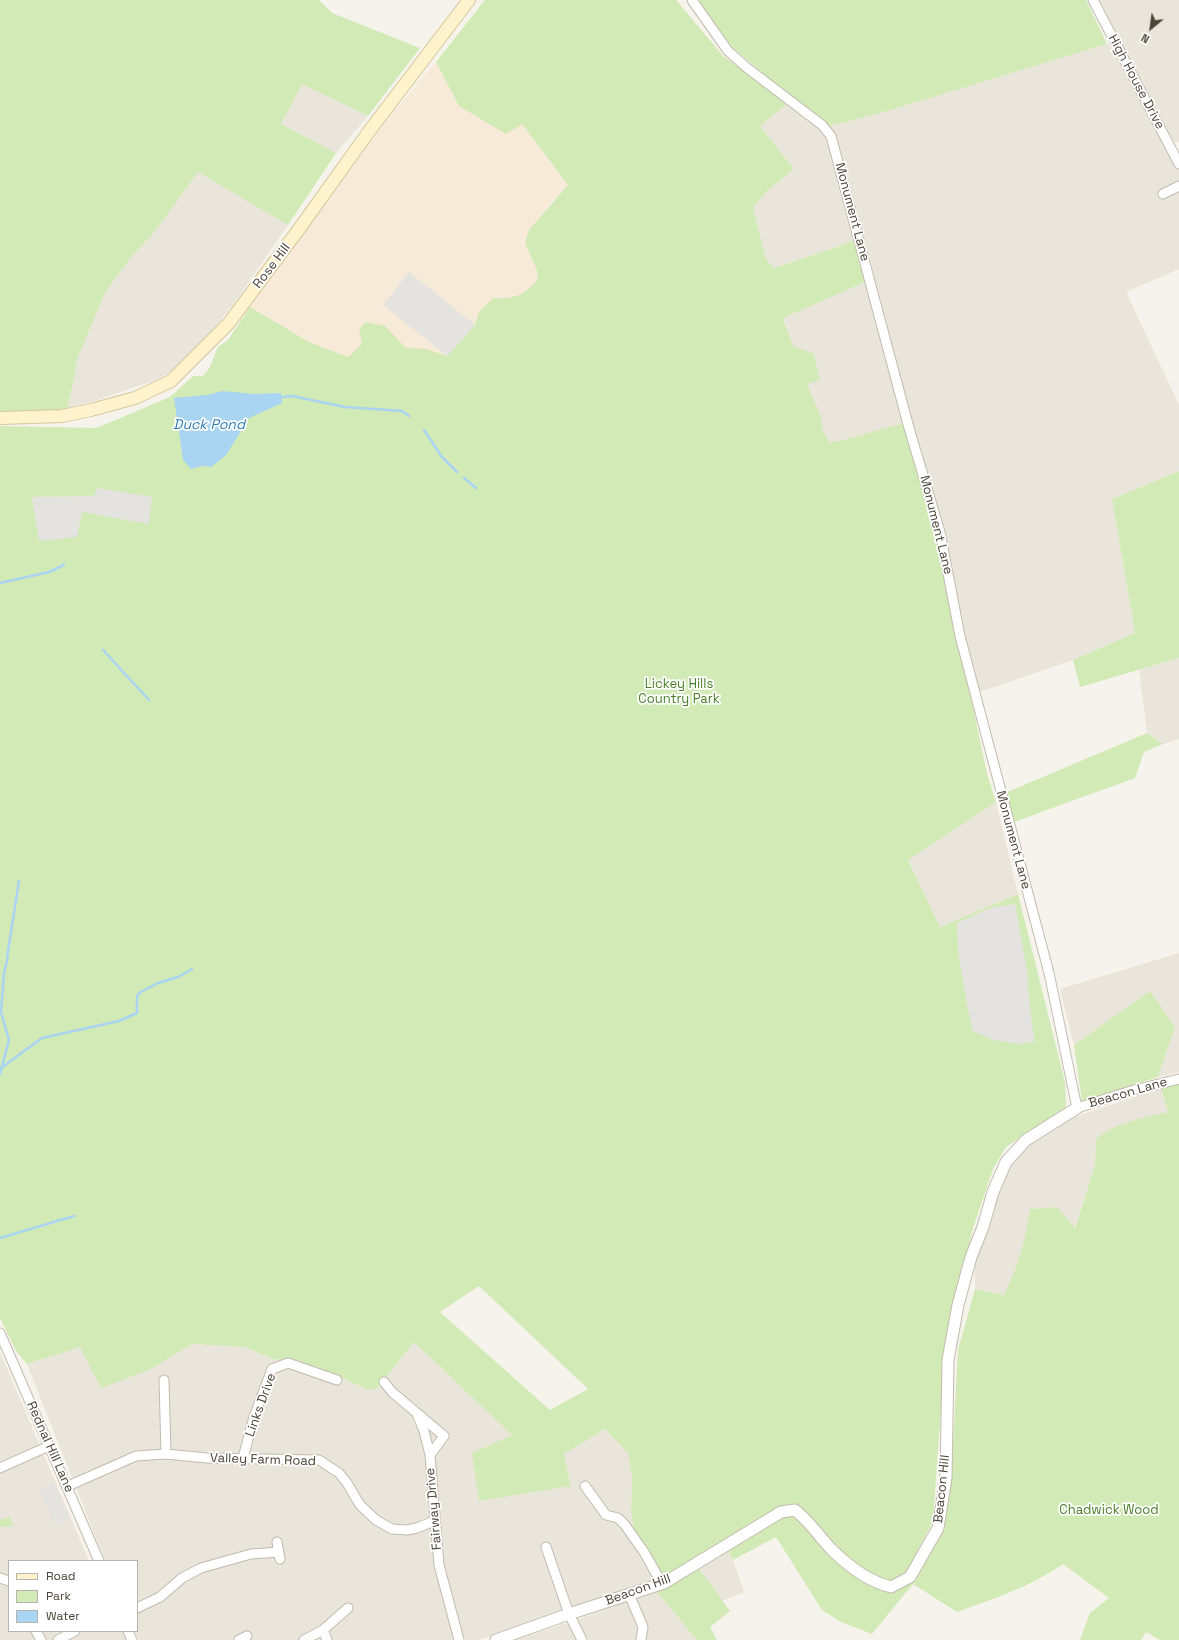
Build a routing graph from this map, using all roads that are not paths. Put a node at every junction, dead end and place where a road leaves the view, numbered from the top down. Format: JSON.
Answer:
{"nodes":[{"id":1,"x":469,"y":0,"type":"edge"},
{"id":2,"x":692,"y":0,"type":"edge"},
{"id":3,"x":1093,"y":0,"type":"edge"},
{"id":4,"x":1179,"y":164,"type":"edge"},
{"id":5,"x":1179,"y":186,"type":"edge"},
{"id":6,"x":1163,"y":194,"type":"dead end"},
{"id":7,"x":0,"y":418,"type":"edge"},
{"id":8,"x":1179,"y":1079,"type":"edge"},
{"id":9,"x":1077,"y":1108,"type":"junction"},
{"id":10,"x":0,"y":1333,"type":"edge"},
{"id":11,"x":164,"y":1380,"type":"dead end"},
{"id":12,"x":337,"y":1380,"type":"dead end"},
{"id":13,"x":384,"y":1382,"type":"dead end"},
{"id":14,"x":416,"y":1414,"type":"junction"},
{"id":15,"x":49,"y":1446,"type":"junction"},
{"id":16,"x":166,"y":1454,"type":"junction"},
{"id":17,"x":430,"y":1455,"type":"junction"},
{"id":18,"x":243,"y":1458,"type":"junction"},
{"id":19,"x":0,"y":1468,"type":"edge"},
{"id":20,"x":68,"y":1486,"type":"junction"},
{"id":21,"x":585,"y":1486,"type":"dead end"},
{"id":22,"x":434,"y":1521,"type":"junction"},
{"id":23,"x":277,"y":1542,"type":"dead end"},
{"id":24,"x":546,"y":1547,"type":"dead end"},
{"id":25,"x":99,"y":1560,"type":"edge"},
{"id":26,"x":662,"y":1584,"type":"junction"},
{"id":27,"x":629,"y":1594,"type":"junction"},
{"id":28,"x":138,"y":1608,"type":"edge"},
{"id":29,"x":348,"y":1608,"type":"dead end"},
{"id":30,"x":569,"y":1614,"type":"junction"},
{"id":31,"x":323,"y":1630,"type":"junction"},
{"id":32,"x":73,"y":1632,"type":"edge"},
{"id":33,"x":58,"y":1640,"type":"edge"},
{"id":34,"x":304,"y":1640,"type":"edge"},
{"id":35,"x":327,"y":1640,"type":"edge"},
{"id":36,"x":459,"y":1640,"type":"edge"},
{"id":37,"x":496,"y":1640,"type":"edge"},
{"id":38,"x":582,"y":1640,"type":"edge"},
{"id":39,"x":641,"y":1640,"type":"edge"}],
"edges":[{"from":1,"to":7,"type":"main road","name":"Rose Hill"},
{"from":2,"to":9,"type":"street","name":"Monument Lane"},
{"from":3,"to":4,"type":"street","name":"High House Drive"},
{"from":5,"to":6,"type":"street"},
{"from":8,"to":9,"type":"street","name":"Beacon Lane"},
{"from":9,"to":26,"type":"street","name":"Beacon Hill"},
{"from":10,"to":15,"type":"street","name":"Rednal Hill Lane"},
{"from":11,"to":16,"type":"street"},
{"from":12,"to":18,"type":"street","name":"Links Drive"},
{"from":13,"to":14,"type":"street","name":"Fairway Drive"},
{"from":14,"to":17,"type":"street"},
{"from":14,"to":17,"type":"street","name":"Fairway Drive"},
{"from":15,"to":19,"type":"street"},
{"from":15,"to":20,"type":"street","name":"Rednal Hill Lane"},
{"from":16,"to":18,"type":"street","name":"Valley Farm Road"},
{"from":16,"to":20,"type":"street","name":"Valley Farm Road"},
{"from":17,"to":22,"type":"street","name":"Fairway Drive"},
{"from":18,"to":22,"type":"street","name":"Valley Farm Road"},
{"from":20,"to":25,"type":"street","name":"Rednal Hill Lane"},
{"from":21,"to":26,"type":"street"},
{"from":22,"to":36,"type":"street","name":"Fairway Drive"},
{"from":23,"to":28,"type":"street"},
{"from":24,"to":30,"type":"street"},
{"from":26,"to":27,"type":"street","name":"Beacon Hill"},
{"from":27,"to":30,"type":"street","name":"Beacon Hill"},
{"from":27,"to":39,"type":"street"},
{"from":29,"to":31,"type":"street"},
{"from":30,"to":37,"type":"street","name":"Beacon Hill"},
{"from":30,"to":38,"type":"street"},
{"from":31,"to":34,"type":"street"},
{"from":31,"to":35,"type":"street"},
{"from":32,"to":33,"type":"street"}]}
